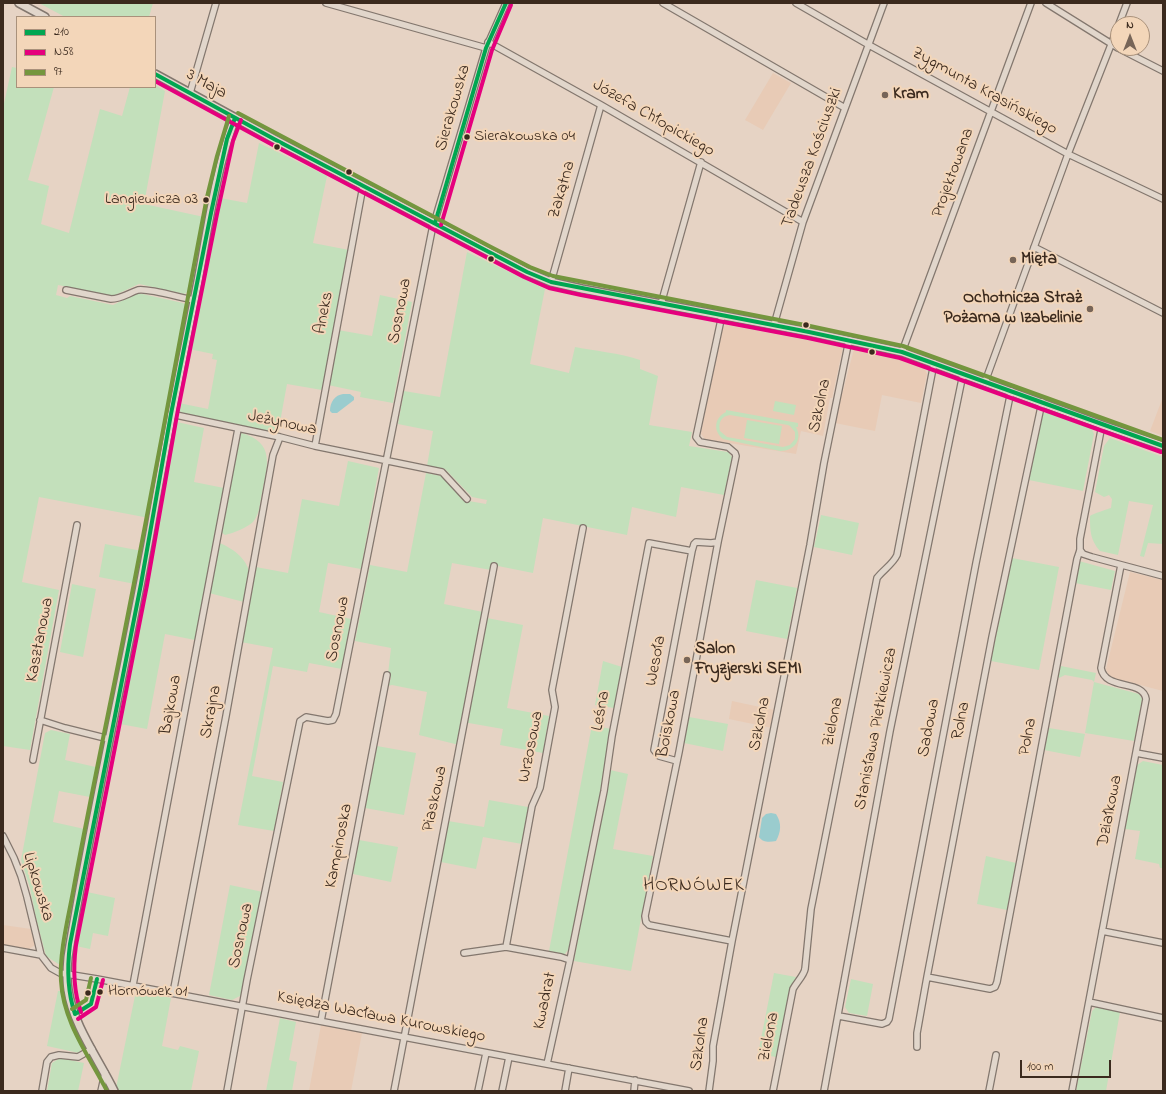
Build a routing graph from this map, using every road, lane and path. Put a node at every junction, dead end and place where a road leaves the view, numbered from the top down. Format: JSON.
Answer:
{"nodes":[{"id":1,"x":19,"y":3,"type":"edge"},
{"id":2,"x":216,"y":3,"type":"edge"},
{"id":3,"x":326,"y":3,"type":"edge"},
{"id":4,"x":506,"y":3,"type":"edge"},
{"id":5,"x":663,"y":3,"type":"edge"},
{"id":6,"x":796,"y":3,"type":"edge"},
{"id":7,"x":884,"y":3,"type":"edge"},
{"id":8,"x":1032,"y":3,"type":"edge"},
{"id":9,"x":1046,"y":3,"type":"edge"},
{"id":10,"x":1127,"y":3,"type":"edge"},
{"id":11,"x":43,"y":16,"type":"edge"},
{"id":12,"x":1122,"y":16,"type":"edge"},
{"id":13,"x":1110,"y":43,"type":"edge"},
{"id":14,"x":487,"y":45,"type":"junction"},
{"id":15,"x":869,"y":45,"type":"junction"},
{"id":16,"x":1110,"y":49,"type":"edge"},
{"id":17,"x":1134,"y":56,"type":"edge"},
{"id":18,"x":1163,"y":71,"type":"edge"},
{"id":19,"x":156,"y":75,"type":"edge"},
{"id":20,"x":190,"y":93,"type":"junction"},
{"id":21,"x":601,"y":105,"type":"junction"},
{"id":22,"x":846,"y":108,"type":"junction"},
{"id":23,"x":992,"y":113,"type":"junction"},
{"id":24,"x":235,"y":118,"type":"junction"},
{"id":25,"x":1068,"y":154,"type":"junction"},
{"id":26,"x":701,"y":162,"type":"junction"},
{"id":27,"x":364,"y":186,"type":"junction"},
{"id":28,"x":1163,"y":199,"type":"edge"},
{"id":29,"x":803,"y":222,"type":"junction"},
{"id":30,"x":435,"y":223,"type":"junction"},
{"id":31,"x":1034,"y":247,"type":"junction"},
{"id":32,"x":551,"y":282,"type":"junction"},
{"id":33,"x":66,"y":290,"type":"dead end"},
{"id":34,"x":194,"y":300,"type":"junction"},
{"id":35,"x":661,"y":304,"type":"junction"},
{"id":36,"x":1163,"y":313,"type":"edge"},
{"id":37,"x":722,"y":315,"type":"junction"},
{"id":38,"x":774,"y":325,"type":"junction"},
{"id":39,"x":849,"y":340,"type":"junction"},
{"id":40,"x":902,"y":352,"type":"junction"},
{"id":41,"x":934,"y":363,"type":"junction"},
{"id":42,"x":963,"y":374,"type":"junction"},
{"id":43,"x":985,"y":382,"type":"junction"},
{"id":44,"x":1010,"y":391,"type":"junction"},
{"id":45,"x":1042,"y":402,"type":"junction"},
{"id":46,"x":171,"y":414,"type":"junction"},
{"id":47,"x":1102,"y":425,"type":"junction"},
{"id":48,"x":238,"y":429,"type":"junction"},
{"id":49,"x":280,"y":437,"type":"junction"},
{"id":50,"x":315,"y":446,"type":"junction"},
{"id":51,"x":1163,"y":446,"type":"edge"},
{"id":52,"x":387,"y":460,"type":"junction"},
{"id":53,"x":467,"y":499,"type":"dead end"},
{"id":54,"x":77,"y":525,"type":"dead end"},
{"id":55,"x":583,"y":528,"type":"dead end"},
{"id":56,"x":718,"y":542,"type":"junction"},
{"id":57,"x":1080,"y":550,"type":"junction"},
{"id":58,"x":692,"y":551,"type":"junction"},
{"id":59,"x":1121,"y":565,"type":"junction"},
{"id":60,"x":494,"y":566,"type":"dead end"},
{"id":61,"x":1163,"y":576,"type":"edge"},
{"id":62,"x":387,"y":676,"type":"dead end"},
{"id":63,"x":40,"y":720,"type":"junction"},
{"id":64,"x":109,"y":739,"type":"junction"},
{"id":65,"x":1136,"y":753,"type":"junction"},
{"id":66,"x":1163,"y":758,"type":"edge"},
{"id":67,"x":33,"y":760,"type":"dead end"},
{"id":68,"x":677,"y":761,"type":"junction"},
{"id":69,"x":3,"y":836,"type":"edge"},
{"id":70,"x":1102,"y":931,"type":"junction"},
{"id":71,"x":732,"y":941,"type":"junction"},
{"id":72,"x":1163,"y":943,"type":"edge"},
{"id":73,"x":506,"y":947,"type":"junction"},
{"id":74,"x":3,"y":948,"type":"edge"},
{"id":75,"x":464,"y":954,"type":"dead end"},
{"id":76,"x":41,"y":955,"type":"junction"},
{"id":77,"x":570,"y":960,"type":"junction"},
{"id":78,"x":67,"y":974,"type":"junction"},
{"id":79,"x":927,"y":977,"type":"junction"},
{"id":80,"x":133,"y":985,"type":"junction"},
{"id":81,"x":173,"y":993,"type":"junction"},
{"id":82,"x":1089,"y":1002,"type":"junction"},
{"id":83,"x":243,"y":1007,"type":"junction"},
{"id":84,"x":839,"y":1016,"type":"junction"},
{"id":85,"x":1163,"y":1018,"type":"edge"},
{"id":86,"x":321,"y":1021,"type":"junction"},
{"id":87,"x":404,"y":1038,"type":"junction"},
{"id":88,"x":916,"y":1047,"type":"dead end"},
{"id":89,"x":92,"y":1049,"type":"junction"},
{"id":90,"x":486,"y":1053,"type":"junction"},
{"id":91,"x":996,"y":1055,"type":"dead end"},
{"id":92,"x":509,"y":1057,"type":"junction"},
{"id":93,"x":547,"y":1064,"type":"junction"},
{"id":94,"x":569,"y":1068,"type":"junction"},
{"id":95,"x":105,"y":1072,"type":"junction"},
{"id":96,"x":636,"y":1080,"type":"junction"},
{"id":97,"x":42,"y":1091,"type":"edge"},
{"id":98,"x":101,"y":1091,"type":"edge"},
{"id":99,"x":114,"y":1091,"type":"edge"},
{"id":100,"x":227,"y":1091,"type":"edge"},
{"id":101,"x":394,"y":1091,"type":"edge"},
{"id":102,"x":478,"y":1091,"type":"edge"},
{"id":103,"x":502,"y":1091,"type":"edge"},
{"id":104,"x":565,"y":1091,"type":"edge"},
{"id":105,"x":634,"y":1091,"type":"edge"},
{"id":106,"x":689,"y":1091,"type":"edge"},
{"id":107,"x":709,"y":1091,"type":"edge"},
{"id":108,"x":773,"y":1091,"type":"edge"},
{"id":109,"x":824,"y":1091,"type":"edge"},
{"id":110,"x":990,"y":1091,"type":"edge"},
{"id":111,"x":1072,"y":1091,"type":"edge"}],
"edges":[{"from":1,"to":11,"type":"street"},
{"from":2,"to":20,"type":"street"},
{"from":3,"to":14,"type":"street","name":"Józefa Chłopickiego"},
{"from":4,"to":14,"type":"street","name":"Sierakowska"},
{"from":5,"to":22,"type":"street"},
{"from":6,"to":15,"type":"street","name":"Zygmunta Krasińskiego"},
{"from":7,"to":15,"type":"street","name":"Tadeusza Kościuszki"},
{"from":8,"to":23,"type":"street","name":"Projektowana"},
{"from":9,"to":13,"type":"street"},
{"from":10,"to":12,"type":"street"},
{"from":14,"to":21,"type":"street","name":"Józefa Chłopickiego"},
{"from":14,"to":30,"type":"street","name":"Sierakowska"},
{"from":15,"to":22,"type":"street","name":"Tadeusza Kościuszki"},
{"from":15,"to":23,"type":"street","name":"Zygmunta Krasińskiego"},
{"from":16,"to":25,"type":"street"},
{"from":17,"to":18,"type":"street"},
{"from":19,"to":20,"type":"street","name":"3 Maja"},
{"from":20,"to":24,"type":"street","name":"3 Maja"},
{"from":21,"to":26,"type":"street","name":"Józefa Chłopickiego"},
{"from":21,"to":32,"type":"street","name":"Zakątna"},
{"from":22,"to":29,"type":"street","name":"Tadeusza Kościuszki"},
{"from":23,"to":25,"type":"street","name":"Zygmunta Krasińskiego"},
{"from":23,"to":40,"type":"street","name":"Projektowana"},
{"from":24,"to":27,"type":"street","name":"3 Maja"},
{"from":24,"to":34,"type":"street"},
{"from":25,"to":28,"type":"street","name":"Zygmunta Krasińskiego"},
{"from":25,"to":31,"type":"street"},
{"from":26,"to":29,"type":"street","name":"Józefa Chłopickiego"},
{"from":26,"to":35,"type":"street"},
{"from":27,"to":30,"type":"street","name":"3 Maja"},
{"from":27,"to":50,"type":"street","name":"Aneks"},
{"from":29,"to":38,"type":"street","name":"Tadeusza Kościuszki"},
{"from":30,"to":32,"type":"street","name":"3 Maja"},
{"from":30,"to":52,"type":"street","name":"Sosnowa"},
{"from":31,"to":36,"type":"street"},
{"from":31,"to":43,"type":"street"},
{"from":32,"to":35,"type":"street","name":"3 Maja"},
{"from":33,"to":34,"type":"street"},
{"from":34,"to":46,"type":"street"},
{"from":35,"to":37,"type":"street","name":"3 Maja"},
{"from":37,"to":38,"type":"street","name":"3 Maja"},
{"from":37,"to":56,"type":"street","name":"Boiskowa"},
{"from":38,"to":39,"type":"street","name":"3 Maja"},
{"from":39,"to":40,"type":"street","name":"3 Maja"},
{"from":39,"to":71,"type":"street","name":"Szkolna"},
{"from":40,"to":41,"type":"street","name":"3 Maja"},
{"from":41,"to":42,"type":"street","name":"3 Maja"},
{"from":41,"to":108,"type":"street","name":"Zielona"},
{"from":42,"to":43,"type":"street","name":"3 Maja"},
{"from":42,"to":84,"type":"street","name":"Stanisława Pietkiewicza"},
{"from":43,"to":44,"type":"street","name":"3 Maja"},
{"from":44,"to":45,"type":"street","name":"3 Maja"},
{"from":44,"to":84,"type":"street","name":"Sadowa"},
{"from":45,"to":47,"type":"street","name":"3 Maja"},
{"from":45,"to":79,"type":"street","name":"Rolna"},
{"from":46,"to":48,"type":"street","name":"Jeżynowa"},
{"from":46,"to":64,"type":"street"},
{"from":47,"to":51,"type":"street","name":"3 Maja"},
{"from":47,"to":57,"type":"street","name":"Polna"},
{"from":48,"to":49,"type":"street","name":"Jeżynowa"},
{"from":48,"to":80,"type":"street","name":"Bajkowa"},
{"from":49,"to":50,"type":"street","name":"Jeżynowa"},
{"from":49,"to":81,"type":"street","name":"Skrajna"},
{"from":50,"to":52,"type":"street","name":"Jeżynowa"},
{"from":52,"to":53,"type":"street"},
{"from":52,"to":83,"type":"street","name":"Sosnowa"},
{"from":54,"to":63,"type":"street","name":"Kasztanowa"},
{"from":55,"to":73,"type":"street","name":"Wrzosowa"},
{"from":56,"to":58,"type":"street"},
{"from":56,"to":68,"type":"street","name":"Boiskowa"},
{"from":57,"to":59,"type":"street"},
{"from":57,"to":79,"type":"street","name":"Polna"},
{"from":58,"to":68,"type":"street","name":"Wesoła"},
{"from":58,"to":77,"type":"street","name":"Leśna"},
{"from":59,"to":61,"type":"street"},
{"from":59,"to":65,"type":"street","name":"Działkowa"},
{"from":60,"to":87,"type":"street","name":"Piaskowa"},
{"from":62,"to":86,"type":"street","name":"Kampinoska"},
{"from":63,"to":64,"type":"street"},
{"from":63,"to":67,"type":"street","name":"Kasztanowa"},
{"from":64,"to":78,"type":"street"},
{"from":65,"to":66,"type":"street"},
{"from":65,"to":70,"type":"street","name":"Działkowa"},
{"from":68,"to":71,"type":"street","name":"Boiskowa"},
{"from":69,"to":76,"type":"street","name":"Lipkowska"},
{"from":70,"to":72,"type":"street"},
{"from":70,"to":82,"type":"street","name":"Działkowa"},
{"from":71,"to":107,"type":"street","name":"Szkolna"},
{"from":73,"to":75,"type":"street","name":"Kwadrat"},
{"from":73,"to":77,"type":"street","name":"Kwadrat"},
{"from":74,"to":76,"type":"street"},
{"from":76,"to":78,"type":"street","name":"Lipkowska"},
{"from":77,"to":93,"type":"street","name":"Kwadrat"},
{"from":78,"to":80,"type":"street","name":"Księdza Wacława Kurowskiego"},
{"from":78,"to":89,"type":"street"},
{"from":79,"to":88,"type":"street","name":"Rolna"},
{"from":80,"to":81,"type":"street","name":"Księdza Wacława Kurowskiego"},
{"from":81,"to":83,"type":"street","name":"Księdza Wacława Kurowskiego"},
{"from":82,"to":85,"type":"street"},
{"from":82,"to":111,"type":"street","name":"Działkowa"},
{"from":83,"to":86,"type":"street","name":"Księdza Wacława Kurowskiego"},
{"from":83,"to":100,"type":"street"},
{"from":84,"to":109,"type":"street","name":"Stanisława Pietkiewicza"},
{"from":86,"to":87,"type":"street","name":"Księdza Wacława Kurowskiego"},
{"from":87,"to":90,"type":"street","name":"Księdza Wacława Kurowskiego"},
{"from":87,"to":101,"type":"street","name":"Piaskowa"},
{"from":89,"to":95,"type":"street"},
{"from":89,"to":97,"type":"street"},
{"from":90,"to":92,"type":"street","name":"Księdza Wacława Kurowskiego"},
{"from":90,"to":102,"type":"street"},
{"from":91,"to":110,"type":"street"},
{"from":92,"to":93,"type":"street","name":"Księdza Wacława Kurowskiego"},
{"from":92,"to":103,"type":"street"},
{"from":93,"to":94,"type":"street","name":"Księdza Wacława Kurowskiego"},
{"from":94,"to":96,"type":"street","name":"Księdza Wacława Kurowskiego"},
{"from":94,"to":104,"type":"street"},
{"from":95,"to":98,"type":"street"},
{"from":95,"to":99,"type":"street"},
{"from":96,"to":105,"type":"street"},
{"from":96,"to":106,"type":"street","name":"Księdza Wacława Kurowskiego"}]}
